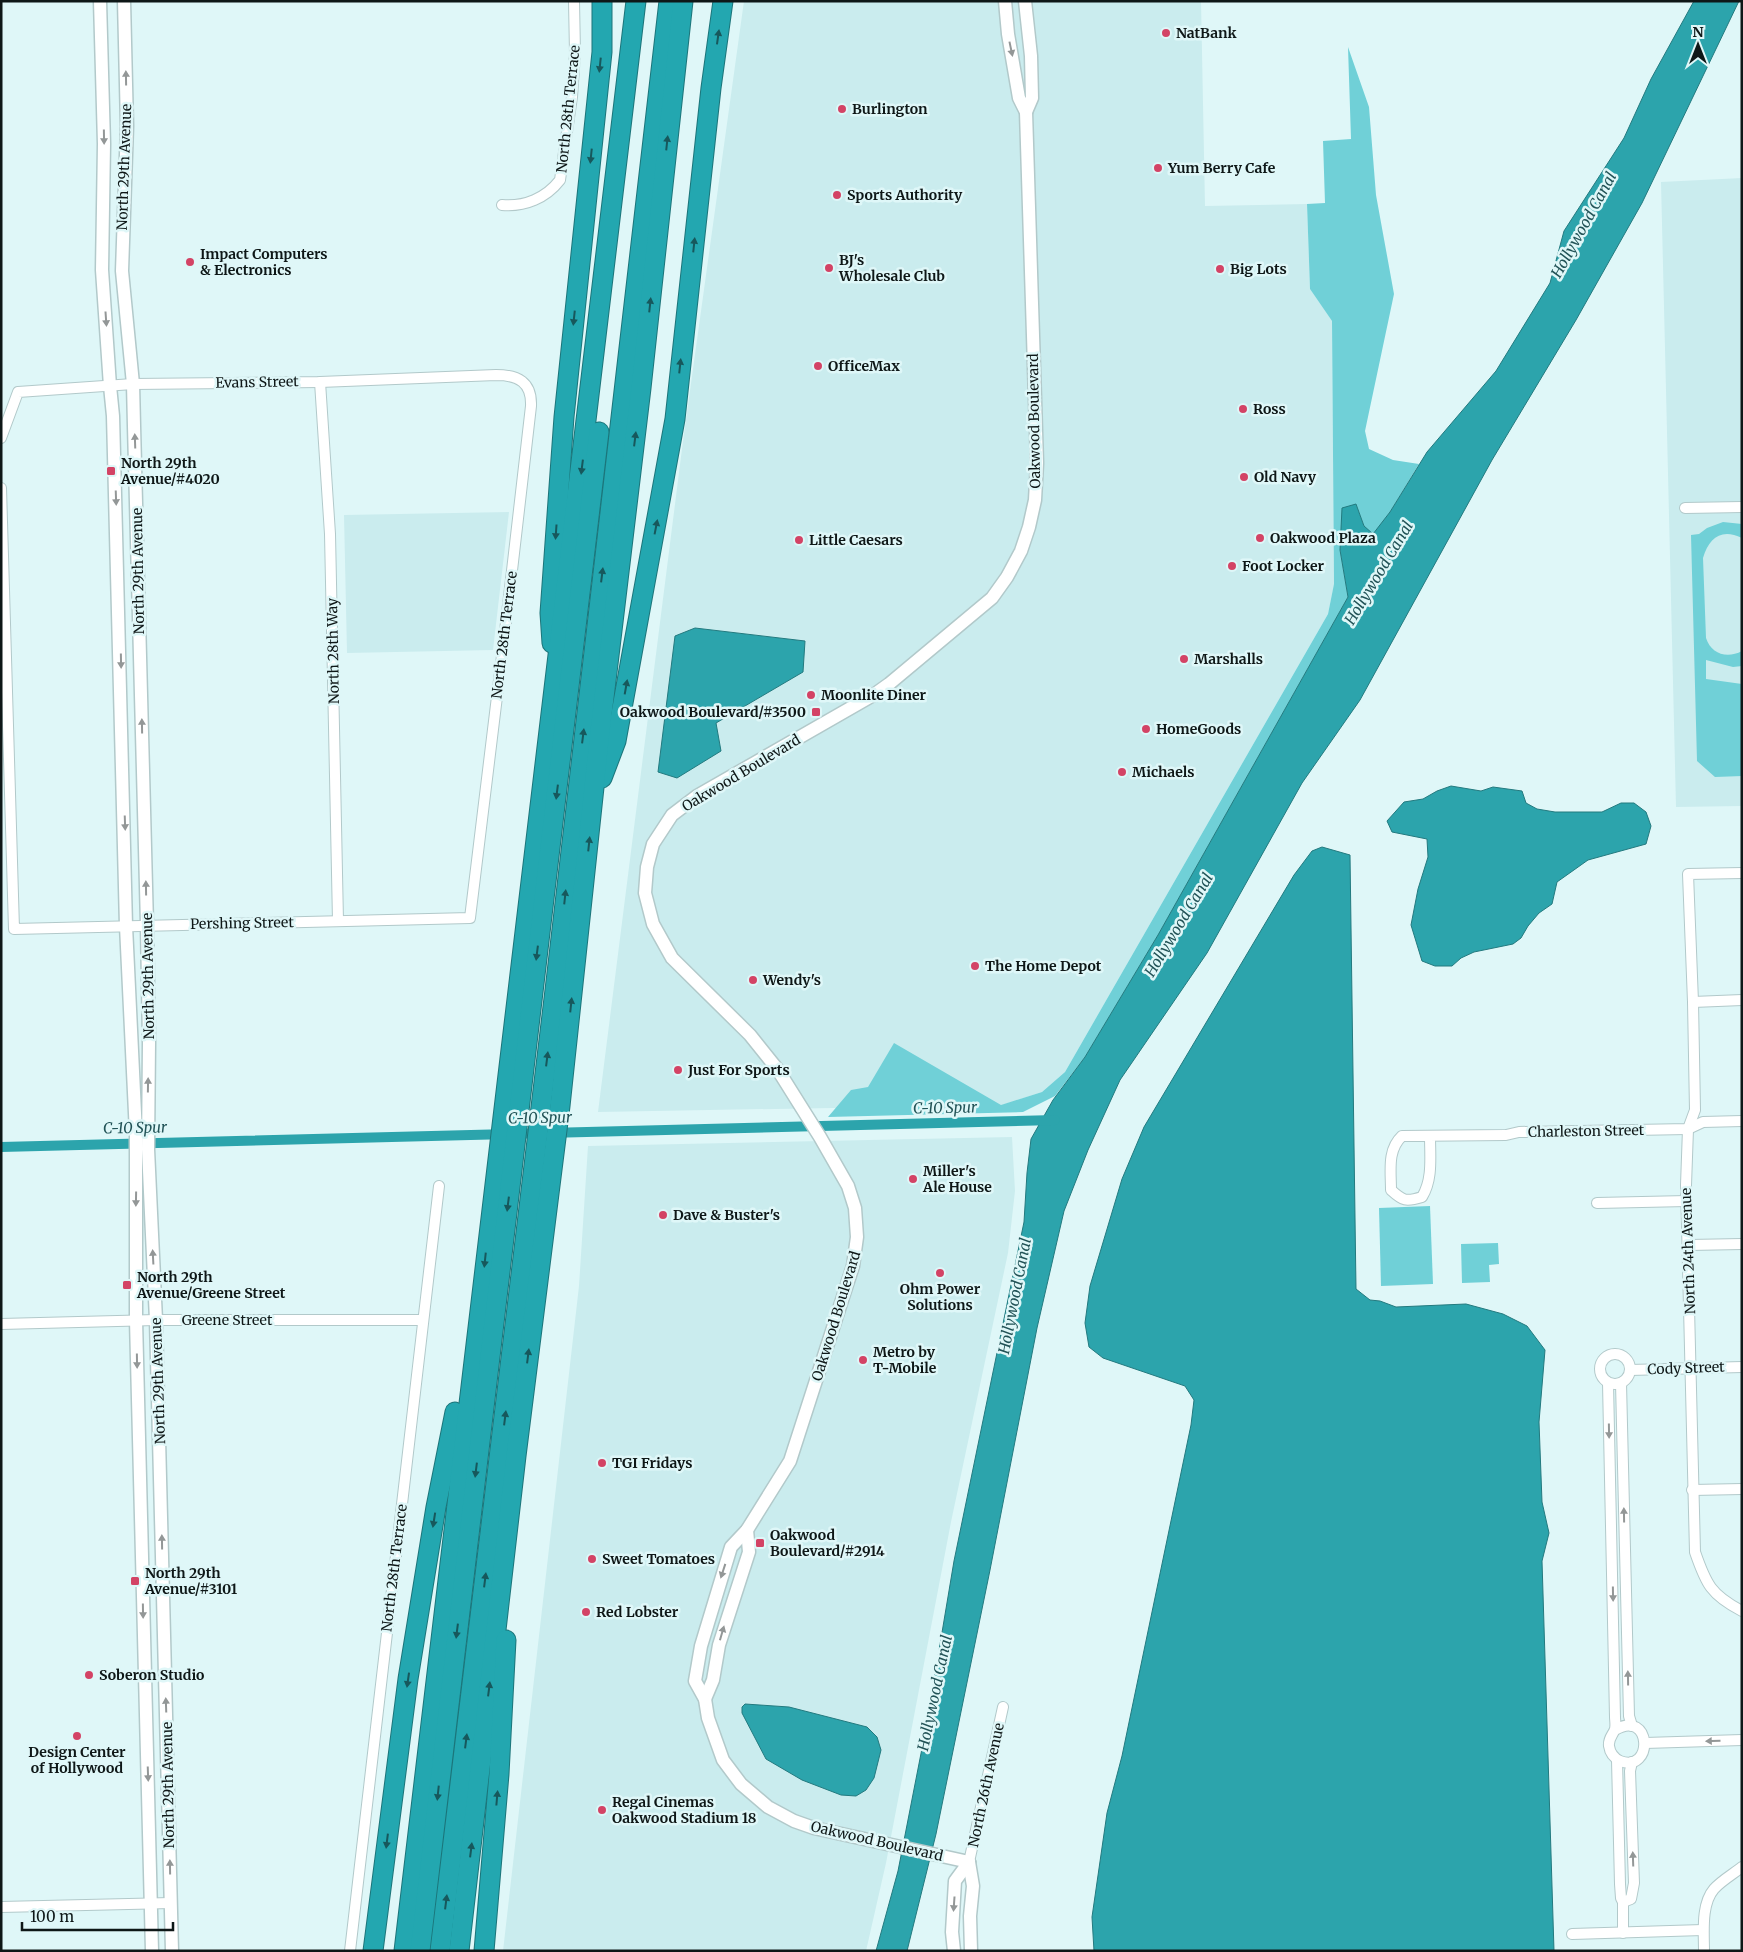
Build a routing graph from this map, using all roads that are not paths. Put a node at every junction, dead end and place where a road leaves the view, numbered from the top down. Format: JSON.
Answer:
{"nodes":[{"id":1,"x":100,"y":1,"type":"edge"},
{"id":2,"x":124,"y":1,"type":"edge"},
{"id":3,"x":574,"y":1,"type":"edge"},
{"id":4,"x":602,"y":1,"type":"edge"},
{"id":5,"x":636,"y":1,"type":"edge"},
{"id":6,"x":648,"y":1,"type":"edge"},
{"id":7,"x":668,"y":1,"type":"edge"},
{"id":8,"x":683,"y":1,"type":"edge"},
{"id":9,"x":723,"y":1,"type":"edge"},
{"id":10,"x":1005,"y":1,"type":"edge"},
{"id":11,"x":1025,"y":1,"type":"edge"},
{"id":12,"x":1026,"y":112,"type":"junction"},
{"id":13,"x":502,"y":205,"type":"dead end"},
{"id":14,"x":496,"y":375,"type":"joint"},
{"id":15,"x":320,"y":382,"type":"junction"},
{"id":16,"x":133,"y":384,"type":"junction"},
{"id":17,"x":110,"y":386,"type":"junction"},
{"id":18,"x":1,"y":438,"type":"edge"},
{"id":19,"x":1,"y":488,"type":"edge"},
{"id":20,"x":1742,"y":507,"type":"edge"},
{"id":21,"x":1685,"y":508,"type":"dead end"},
{"id":22,"x":554,"y":689,"type":"junction"},
{"id":23,"x":594,"y":800,"type":"junction"},
{"id":24,"x":1742,"y":873,"type":"edge"},
{"id":25,"x":470,"y":918,"type":"joint"},
{"id":26,"x":338,"y":920,"type":"junction"},
{"id":27,"x":147,"y":925,"type":"junction"},
{"id":28,"x":126,"y":926,"type":"junction"},
{"id":29,"x":1742,"y":1000,"type":"edge"},
{"id":30,"x":1694,"y":1002,"type":"junction"},
{"id":31,"x":512,"y":1108,"type":"junction"},
{"id":32,"x":1742,"y":1121,"type":"edge"},
{"id":33,"x":1688,"y":1129,"type":"junction"},
{"id":34,"x":142,"y":1134,"type":"junction"},
{"id":35,"x":1430,"y":1136,"type":"junction"},
{"id":36,"x":142,"y":1150,"type":"junction"},
{"id":37,"x":544,"y":1157,"type":"junction"},
{"id":38,"x":505,"y":1158,"type":"junction"},
{"id":39,"x":440,"y":1186,"type":"dead end"},
{"id":40,"x":1687,"y":1201,"type":"junction"},
{"id":41,"x":1598,"y":1203,"type":"dead end"},
{"id":42,"x":1742,"y":1244,"type":"edge"},
{"id":43,"x":1689,"y":1245,"type":"junction"},
{"id":44,"x":478,"y":1319,"type":"junction"},
{"id":45,"x":136,"y":1320,"type":"junction"},
{"id":46,"x":156,"y":1320,"type":"junction"},
{"id":47,"x":422,"y":1320,"type":"junction"},
{"id":48,"x":1,"y":1324,"type":"edge"},
{"id":49,"x":1742,"y":1366,"type":"edge"},
{"id":50,"x":1691,"y":1368,"type":"junction"},
{"id":51,"x":1630,"y":1370,"type":"junction"},
{"id":52,"x":1608,"y":1382,"type":"junction"},
{"id":53,"x":1621,"y":1383,"type":"junction"},
{"id":54,"x":516,"y":1456,"type":"junction"},
{"id":55,"x":1742,"y":1489,"type":"edge"},
{"id":56,"x":1692,"y":1490,"type":"junction"},
{"id":57,"x":747,"y":1530,"type":"junction"},
{"id":58,"x":1742,"y":1611,"type":"edge"},
{"id":59,"x":705,"y":1699,"type":"junction"},
{"id":60,"x":1003,"y":1708,"type":"dead end"},
{"id":61,"x":1632,"y":1726,"type":"junction"},
{"id":62,"x":1615,"y":1730,"type":"junction"},
{"id":63,"x":1742,"y":1740,"type":"edge"},
{"id":64,"x":1645,"y":1743,"type":"junction"},
{"id":65,"x":1617,"y":1760,"type":"junction"},
{"id":66,"x":1632,"y":1762,"type":"junction"},
{"id":67,"x":969,"y":1862,"type":"junction"},
{"id":68,"x":1742,"y":1867,"type":"edge"},
{"id":69,"x":1623,"y":1902,"type":"junction"},
{"id":70,"x":151,"y":1903,"type":"junction"},
{"id":71,"x":171,"y":1903,"type":"junction"},
{"id":72,"x":1,"y":1907,"type":"edge"},
{"id":73,"x":1704,"y":1930,"type":"junction"},
{"id":74,"x":1623,"y":1932,"type":"junction"},
{"id":75,"x":1572,"y":1934,"type":"dead end"},
{"id":76,"x":152,"y":1951,"type":"edge"},
{"id":77,"x":172,"y":1951,"type":"edge"},
{"id":78,"x":350,"y":1951,"type":"edge"},
{"id":79,"x":373,"y":1951,"type":"edge"},
{"id":80,"x":404,"y":1951,"type":"edge"},
{"id":81,"x":420,"y":1951,"type":"edge"},
{"id":82,"x":440,"y":1951,"type":"edge"},
{"id":83,"x":459,"y":1951,"type":"edge"},
{"id":84,"x":484,"y":1951,"type":"edge"},
{"id":85,"x":954,"y":1951,"type":"edge"},
{"id":86,"x":971,"y":1951,"type":"edge"},
{"id":87,"x":1704,"y":1951,"type":"edge"}],
"edges":[{"from":1,"to":17,"type":"street","name":"North 29th Avenue","one_way":true},
{"from":16,"to":2,"type":"street","name":"North 29th Avenue","one_way":true},
{"from":3,"to":13,"type":"street","name":"North 28th Terrace"},
{"from":4,"to":22,"type":"highway","one_way":true},
{"from":5,"to":22,"type":"highway","one_way":true},
{"from":6,"to":31,"type":"highway","one_way":true},
{"from":37,"to":7,"type":"highway","one_way":true},
{"from":23,"to":8,"type":"highway","one_way":true},
{"from":23,"to":9,"type":"highway","one_way":true},
{"from":10,"to":12,"type":"street","name":"Oakwood Boulevard","one_way":true},
{"from":11,"to":12,"type":"street","name":"Oakwood Boulevard"},
{"from":12,"to":57,"type":"street","name":"Oakwood Boulevard"},
{"from":14,"to":15,"type":"street","name":"Evans Street"},
{"from":14,"to":25,"type":"street","name":"North 28th Terrace"},
{"from":15,"to":16,"type":"street","name":"Evans Street"},
{"from":15,"to":26,"type":"street","name":"North 28th Way"},
{"from":16,"to":17,"type":"street","name":"Evans Street"},
{"from":27,"to":16,"type":"street","name":"North 29th Avenue","one_way":true},
{"from":17,"to":18,"type":"street","name":"Evans Street"},
{"from":17,"to":28,"type":"street","name":"North 29th Avenue","one_way":true},
{"from":19,"to":28,"type":"street","name":"Pershing Street"},
{"from":20,"to":21,"type":"street"},
{"from":22,"to":31,"type":"highway"},
{"from":37,"to":23,"type":"highway","one_way":true},
{"from":24,"to":30,"type":"street","name":"North 24th Avenue"},
{"from":25,"to":26,"type":"street","name":"Pershing Street"},
{"from":26,"to":27,"type":"street","name":"Pershing Street"},
{"from":27,"to":28,"type":"street","name":"Pershing Street"},
{"from":34,"to":27,"type":"street","name":"North 29th Avenue","one_way":true},
{"from":28,"to":34,"type":"street","name":"North 29th Avenue"},
{"from":29,"to":30,"type":"street"},
{"from":30,"to":33,"type":"street","name":"North 24th Avenue"},
{"from":31,"to":38,"type":"highway"},
{"from":32,"to":33,"type":"street","name":"Charleston Street"},
{"from":33,"to":35,"type":"street","name":"Charleston Street"},
{"from":33,"to":40,"type":"street","name":"North 24th Avenue"},
{"from":34,"to":36,"type":"street","name":"North 29th Avenue"},
{"from":35,"to":35,"type":"street","name":"Charleston Street"},
{"from":36,"to":45,"type":"street","name":"North 29th Avenue","one_way":true},
{"from":46,"to":36,"type":"street","name":"North 29th Avenue","one_way":true},
{"from":54,"to":37,"type":"highway","one_way":true},
{"from":82,"to":37,"type":"highway","one_way":true},
{"from":38,"to":44,"type":"highway","one_way":true},
{"from":38,"to":81,"type":"highway","one_way":true},
{"from":39,"to":47,"type":"street","name":"North 28th Terrace"},
{"from":40,"to":41,"type":"street"},
{"from":40,"to":43,"type":"street","name":"North 24th Avenue"},
{"from":42,"to":43,"type":"street"},
{"from":43,"to":50,"type":"street","name":"North 24th Avenue"},
{"from":44,"to":79,"type":"highway","one_way":true},
{"from":44,"to":80,"type":"highway"},
{"from":45,"to":46,"type":"street","name":"Greene Street"},
{"from":45,"to":48,"type":"street","name":"Greene Street"},
{"from":45,"to":70,"type":"street","name":"North 29th Avenue","one_way":true},
{"from":46,"to":47,"type":"street","name":"Greene Street"},
{"from":71,"to":46,"type":"street","name":"North 29th Avenue","one_way":true},
{"from":47,"to":78,"type":"street","name":"North 28th Terrace"},
{"from":49,"to":50,"type":"street","name":"Cody Street"},
{"from":50,"to":51,"type":"street","name":"Cody Street"},
{"from":50,"to":56,"type":"street","name":"North 24th Avenue"},
{"from":51,"to":52,"type":"street"},
{"from":51,"to":53,"type":"street"},
{"from":52,"to":53,"type":"street"},
{"from":52,"to":62,"type":"street","one_way":true},
{"from":61,"to":53,"type":"street","one_way":true},
{"from":83,"to":54,"type":"highway","one_way":true},
{"from":84,"to":54,"type":"highway","one_way":true},
{"from":55,"to":56,"type":"street"},
{"from":56,"to":58,"type":"street","name":"North 24th Avenue"},
{"from":59,"to":57,"type":"street","one_way":true},
{"from":57,"to":59,"type":"street","name":"Oakwood Boulevard","one_way":true},
{"from":59,"to":67,"type":"street","name":"Oakwood Boulevard"},
{"from":60,"to":67,"type":"street","name":"North 26th Avenue"},
{"from":61,"to":62,"type":"street"},
{"from":61,"to":64,"type":"street"},
{"from":62,"to":65,"type":"street"},
{"from":63,"to":64,"type":"street","one_way":true},
{"from":64,"to":66,"type":"street"},
{"from":65,"to":66,"type":"street"},
{"from":65,"to":69,"type":"street"},
{"from":69,"to":66,"type":"street","one_way":true},
{"from":67,"to":85,"type":"street","name":"North 26th Avenue","one_way":true},
{"from":67,"to":86,"type":"street","name":"North 26th Avenue"},
{"from":68,"to":73,"type":"street"},
{"from":69,"to":74,"type":"street"},
{"from":70,"to":71,"type":"street"},
{"from":70,"to":72,"type":"street"},
{"from":70,"to":76,"type":"street","name":"North 29th Avenue"},
{"from":71,"to":77,"type":"street","name":"North 29th Avenue"},
{"from":73,"to":74,"type":"street"},
{"from":73,"to":87,"type":"street"},
{"from":74,"to":75,"type":"street"}]}
